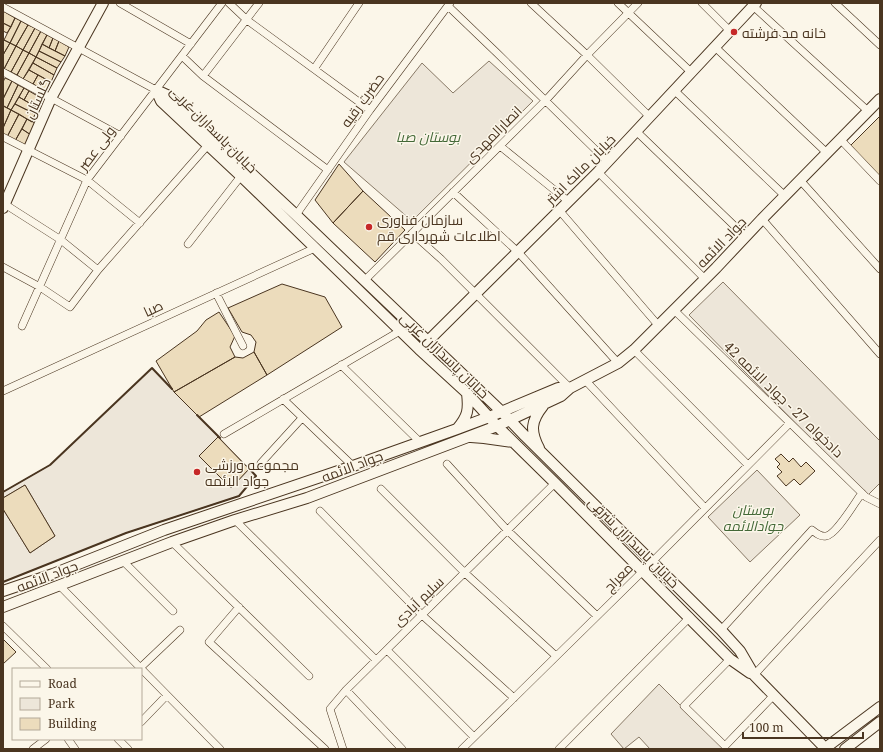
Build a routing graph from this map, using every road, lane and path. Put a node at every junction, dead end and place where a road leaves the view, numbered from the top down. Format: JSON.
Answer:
{"nodes":[{"id":1,"x":103,"y":3,"type":"edge"},
{"id":2,"x":120,"y":3,"type":"edge"},
{"id":3,"x":222,"y":3,"type":"edge"},
{"id":4,"x":229,"y":3,"type":"edge"},
{"id":5,"x":259,"y":3,"type":"edge"},
{"id":6,"x":359,"y":3,"type":"edge"},
{"id":7,"x":618,"y":3,"type":"edge"},
{"id":8,"x":638,"y":3,"type":"edge"},
{"id":9,"x":702,"y":3,"type":"edge"},
{"id":10,"x":835,"y":3,"type":"edge"},
{"id":11,"x":532,"y":4,"type":"edge"},
{"id":12,"x":449,"y":5,"type":"edge"},
{"id":13,"x":755,"y":5,"type":"edge"},
{"id":14,"x":3,"y":7,"type":"edge"},
{"id":15,"x":628,"y":13,"type":"junction"},
{"id":16,"x":246,"y":20,"type":"junction"},
{"id":17,"x":730,"y":31,"type":"junction"},
{"id":18,"x":191,"y":44,"type":"junction"},
{"id":19,"x":880,"y":45,"type":"edge"},
{"id":20,"x":78,"y":47,"type":"junction"},
{"id":21,"x":715,"y":47,"type":"junction"},
{"id":22,"x":587,"y":55,"type":"junction"},
{"id":23,"x":182,"y":56,"type":"junction"},
{"id":24,"x":314,"y":69,"type":"junction"},
{"id":25,"x":3,"y":72,"type":"edge"},
{"id":26,"x":692,"y":73,"type":"junction"},
{"id":27,"x":204,"y":76,"type":"junction"},
{"id":28,"x":156,"y":90,"type":"junction"},
{"id":29,"x":675,"y":91,"type":"junction"},
{"id":30,"x":51,"y":98,"type":"junction"},
{"id":31,"x":880,"y":99,"type":"edge"},
{"id":32,"x":546,"y":100,"type":"junction"},
{"id":33,"x":370,"y":110,"type":"junction"},
{"id":34,"x":868,"y":110,"type":"junction"},
{"id":35,"x":650,"y":117,"type":"junction"},
{"id":36,"x":636,"y":132,"type":"junction"},
{"id":37,"x":122,"y":136,"type":"junction"},
{"id":38,"x":3,"y":137,"type":"edge"},
{"id":39,"x":840,"y":139,"type":"junction"},
{"id":40,"x":208,"y":145,"type":"junction"},
{"id":41,"x":500,"y":146,"type":"junction"},
{"id":42,"x":28,"y":151,"type":"junction"},
{"id":43,"x":827,"y":153,"type":"junction"},
{"id":44,"x":608,"y":162,"type":"junction"},
{"id":45,"x":328,"y":170,"type":"junction"},
{"id":46,"x":598,"y":172,"type":"junction"},
{"id":47,"x":241,"y":176,"type":"junction"},
{"id":48,"x":87,"y":180,"type":"junction"},
{"id":49,"x":800,"y":180,"type":"junction"},
{"id":50,"x":880,"y":181,"type":"edge"},
{"id":51,"x":454,"y":192,"type":"junction"},
{"id":52,"x":785,"y":196,"type":"junction"},
{"id":53,"x":568,"y":201,"type":"junction"},
{"id":54,"x":4,"y":205,"type":"edge"},
{"id":55,"x":559,"y":210,"type":"junction"},
{"id":56,"x":296,"y":215,"type":"junction"},
{"id":57,"x":762,"y":219,"type":"junction"},
{"id":58,"x":140,"y":223,"type":"junction"},
{"id":59,"x":412,"y":233,"type":"junction"},
{"id":60,"x":746,"y":237,"type":"junction"},
{"id":61,"x":61,"y":240,"type":"junction"},
{"id":62,"x":188,"y":244,"type":"dead end"},
{"id":63,"x":315,"y":248,"type":"junction"},
{"id":64,"x":518,"y":252,"type":"junction"},
{"id":65,"x":3,"y":267,"type":"edge"},
{"id":66,"x":880,"y":269,"type":"edge"},
{"id":67,"x":98,"y":270,"type":"junction"},
{"id":68,"x":704,"y":279,"type":"junction"},
{"id":69,"x":364,"y":281,"type":"junction"},
{"id":70,"x":40,"y":286,"type":"junction"},
{"id":71,"x":216,"y":293,"type":"junction"},
{"id":72,"x":476,"y":294,"type":"junction"},
{"id":73,"x":674,"y":310,"type":"junction"},
{"id":74,"x":658,"y":325,"type":"junction"},
{"id":75,"x":22,"y":326,"type":"dead end"},
{"id":76,"x":400,"y":331,"type":"junction"},
{"id":77,"x":429,"y":341,"type":"junction"},
{"id":78,"x":243,"y":346,"type":"dead end"},
{"id":79,"x":419,"y":349,"type":"junction"},
{"id":80,"x":634,"y":350,"type":"junction"},
{"id":81,"x":880,"y":354,"type":"edge"},
{"id":82,"x":618,"y":363,"type":"junction"},
{"id":83,"x":341,"y":365,"type":"junction"},
{"id":84,"x":586,"y":381,"type":"junction"},
{"id":85,"x":570,"y":388,"type":"junction"},
{"id":86,"x":3,"y":391,"type":"edge"},
{"id":87,"x":467,"y":393,"type":"junction"},
{"id":88,"x":283,"y":399,"type":"junction"},
{"id":89,"x":546,"y":402,"type":"junction"},
{"id":90,"x":502,"y":412,"type":"junction"},
{"id":91,"x":489,"y":417,"type":"junction"},
{"id":92,"x":302,"y":418,"type":"junction"},
{"id":93,"x":510,"y":420,"type":"junction"},
{"id":94,"x":790,"y":423,"type":"junction"},
{"id":95,"x":497,"y":426,"type":"junction"},
{"id":96,"x":457,"y":429,"type":"junction"},
{"id":97,"x":224,"y":434,"type":"dead end"},
{"id":98,"x":468,"y":437,"type":"junction"},
{"id":99,"x":420,"y":442,"type":"junction"},
{"id":100,"x":513,"y":442,"type":"junction"},
{"id":101,"x":543,"y":455,"type":"junction"},
{"id":102,"x":261,"y":463,"type":"dead end"},
{"id":103,"x":447,"y":464,"type":"dead end"},
{"id":104,"x":748,"y":465,"type":"junction"},
{"id":105,"x":353,"y":466,"type":"junction"},
{"id":106,"x":555,"y":483,"type":"junction"},
{"id":107,"x":381,"y":489,"type":"dead end"},
{"id":108,"x":862,"y":493,"type":"junction"},
{"id":109,"x":880,"y":504,"type":"edge"},
{"id":110,"x":705,"y":508,"type":"junction"},
{"id":111,"x":320,"y":511,"type":"dead end"},
{"id":112,"x":235,"y":520,"type":"junction"},
{"id":113,"x":508,"y":531,"type":"junction"},
{"id":114,"x":880,"y":540,"type":"edge"},
{"id":115,"x":172,"y":542,"type":"junction"},
{"id":116,"x":123,"y":561,"type":"junction"},
{"id":117,"x":651,"y":562,"type":"junction"},
{"id":118,"x":643,"y":570,"type":"junction"},
{"id":119,"x":465,"y":573,"type":"junction"},
{"id":120,"x":60,"y":586,"type":"junction"},
{"id":121,"x":3,"y":591,"type":"edge"},
{"id":122,"x":3,"y":607,"type":"edge"},
{"id":123,"x":239,"y":608,"type":"junction"},
{"id":124,"x":173,"y":611,"type":"dead end"},
{"id":125,"x":422,"y":615,"type":"junction"},
{"id":126,"x":598,"y":616,"type":"junction"},
{"id":127,"x":690,"y":617,"type":"junction"},
{"id":128,"x":3,"y":626,"type":"edge"},
{"id":129,"x":180,"y":630,"type":"dead end"},
{"id":130,"x":721,"y":630,"type":"junction"},
{"id":131,"x":387,"y":650,"type":"junction"},
{"id":132,"x":556,"y":656,"type":"junction"},
{"id":133,"x":730,"y":659,"type":"junction"},
{"id":134,"x":376,"y":660,"type":"junction"},
{"id":135,"x":46,"y":668,"type":"edge"},
{"id":136,"x":140,"y":668,"type":"joint"},
{"id":137,"x":142,"y":670,"type":"edge"},
{"id":138,"x":754,"y":675,"type":"junction"},
{"id":139,"x":309,"y":676,"type":"dead end"},
{"id":140,"x":346,"y":690,"type":"junction"},
{"id":141,"x":167,"y":695,"type":"junction"},
{"id":142,"x":773,"y":696,"type":"junction"},
{"id":143,"x":514,"y":698,"type":"junction"},
{"id":144,"x":880,"y":707,"type":"edge"},
{"id":145,"x":142,"y":721,"type":"edge"},
{"id":146,"x":880,"y":722,"type":"edge"},
{"id":147,"x":474,"y":737,"type":"junction"},
{"id":148,"x":45,"y":740,"type":"edge"},
{"id":149,"x":69,"y":740,"type":"edge"},
{"id":150,"x":121,"y":740,"type":"edge"},
{"id":151,"x":33,"y":749,"type":"edge"},
{"id":152,"x":76,"y":749,"type":"edge"},
{"id":153,"x":128,"y":749,"type":"edge"},
{"id":154,"x":220,"y":749,"type":"edge"},
{"id":155,"x":324,"y":749,"type":"edge"},
{"id":156,"x":343,"y":749,"type":"edge"},
{"id":157,"x":402,"y":749,"type":"edge"},
{"id":158,"x":462,"y":749,"type":"edge"},
{"id":159,"x":559,"y":749,"type":"edge"},
{"id":160,"x":825,"y":749,"type":"edge"},
{"id":161,"x":845,"y":749,"type":"edge"}],
"edges":[{"from":1,"to":20,"type":"street","name":"گلستان"},
{"from":2,"to":18,"type":"street"},
{"from":3,"to":18,"type":"street","name":"ولی عصر"},
{"from":4,"to":16,"type":"street"},
{"from":5,"to":16,"type":"street"},
{"from":6,"to":24,"type":"street"},
{"from":7,"to":15,"type":"street"},
{"from":8,"to":15,"type":"street","name":"انصارالمهدی"},
{"from":9,"to":17,"type":"street"},
{"from":10,"to":19,"type":"street"},
{"from":11,"to":22,"type":"street"},
{"from":12,"to":32,"type":"street"},
{"from":12,"to":33,"type":"street","name":"حضرت رقیه"},
{"from":13,"to":17,"type":"street","name":"خیابان مالک اشتر"},
{"from":13,"to":34,"type":"street"},
{"from":14,"to":20,"type":"street"},
{"from":15,"to":22,"type":"street","name":"انصارالمهدی"},
{"from":15,"to":26,"type":"street"},
{"from":16,"to":24,"type":"street"},
{"from":16,"to":27,"type":"street"},
{"from":17,"to":21,"type":"street","name":"خیابان مالک اشتر"},
{"from":18,"to":23,"type":"street","name":"ولی عصر"},
{"from":20,"to":28,"type":"street"},
{"from":20,"to":30,"type":"street","name":"گلستان"},
{"from":21,"to":26,"type":"street","name":"خیابان مالک اشتر"},
{"from":21,"to":43,"type":"street"},
{"from":22,"to":32,"type":"street","name":"انصارالمهدی"},
{"from":22,"to":35,"type":"street"},
{"from":23,"to":27,"type":"street"},
{"from":23,"to":28,"type":"street","name":"ولی عصر"},
{"from":24,"to":33,"type":"street"},
{"from":25,"to":30,"type":"street"},
{"from":26,"to":29,"type":"street","name":"خیابان مالک اشتر"},
{"from":27,"to":45,"type":"street"},
{"from":28,"to":37,"type":"street","name":"ولی عصر"},
{"from":28,"to":40,"type":"street","name":"خیابان پاسداران غربی"},
{"from":28,"to":56,"type":"street","name":"خیابان پاسداران غربی"},
{"from":29,"to":35,"type":"street","name":"خیابان مالک اشتر"},
{"from":29,"to":52,"type":"street"},
{"from":30,"to":37,"type":"street"},
{"from":30,"to":42,"type":"street","name":"گلستان"},
{"from":31,"to":34,"type":"street","name":"جواد الائمه"},
{"from":32,"to":41,"type":"street","name":"انصارالمهدی"},
{"from":32,"to":44,"type":"street"},
{"from":33,"to":45,"type":"street","name":"حضرت رقیه"},
{"from":34,"to":39,"type":"street","name":"جواد الائمه"},
{"from":35,"to":36,"type":"street","name":"خیابان مالک اشتر"},
{"from":36,"to":44,"type":"street","name":"خیابان مالک اشتر"},
{"from":36,"to":60,"type":"street"},
{"from":37,"to":48,"type":"street","name":"ولی عصر"},
{"from":38,"to":42,"type":"street"},
{"from":39,"to":43,"type":"street","name":"جواد الائمه"},
{"from":39,"to":50,"type":"street"},
{"from":40,"to":47,"type":"street","name":"خیابان پاسداران غربی"},
{"from":40,"to":58,"type":"street"},
{"from":41,"to":51,"type":"street","name":"انصارالمهدی"},
{"from":41,"to":53,"type":"street"},
{"from":42,"to":48,"type":"street"},
{"from":42,"to":54,"type":"street","name":"گلستان"},
{"from":43,"to":49,"type":"street","name":"جواد الائمه"},
{"from":44,"to":46,"type":"street","name":"خیابان مالک اشتر"},
{"from":45,"to":56,"type":"street","name":"حضرت رقیه"},
{"from":46,"to":53,"type":"street","name":"خیابان مالک اشتر"},
{"from":46,"to":68,"type":"street"},
{"from":47,"to":62,"type":"street"},
{"from":47,"to":63,"type":"street","name":"خیابان پاسداران غربی"},
{"from":48,"to":58,"type":"street"},
{"from":48,"to":61,"type":"street","name":"ولی عصر"},
{"from":49,"to":52,"type":"street","name":"جواد الائمه"},
{"from":49,"to":66,"type":"street"},
{"from":51,"to":59,"type":"street","name":"انصارالمهدی"},
{"from":51,"to":64,"type":"street"},
{"from":52,"to":57,"type":"street","name":"جواد الائمه"},
{"from":53,"to":55,"type":"street","name":"خیابان مالک اشتر"},
{"from":54,"to":61,"type":"street"},
{"from":55,"to":64,"type":"street","name":"خیابان مالک اشتر"},
{"from":55,"to":74,"type":"street"},
{"from":56,"to":69,"type":"street","name":"خیابان پاسداران غربی"},
{"from":57,"to":60,"type":"street","name":"جواد الائمه"},
{"from":57,"to":81,"type":"street"},
{"from":58,"to":67,"type":"street"},
{"from":59,"to":69,"type":"street","name":"انصارالمهدی"},
{"from":59,"to":72,"type":"street"},
{"from":60,"to":68,"type":"street","name":"جواد الائمه"},
{"from":61,"to":67,"type":"street"},
{"from":61,"to":70,"type":"street","name":"ولی عصر"},
{"from":63,"to":71,"type":"street","name":"صبا"},
{"from":63,"to":76,"type":"street","name":"خیابان پاسداران غربی"},
{"from":64,"to":72,"type":"street","name":"خیابان مالک اشتر"},
{"from":64,"to":82,"type":"street"},
{"from":65,"to":70,"type":"street"},
{"from":67,"to":70,"type":"street"},
{"from":68,"to":73,"type":"street","name":"جواد الائمه"},
{"from":69,"to":77,"type":"street","name":"خیابان پاسداران غربی"},
{"from":70,"to":75,"type":"street","name":"ولی عصر"},
{"from":71,"to":78,"type":"street"},
{"from":71,"to":86,"type":"street","name":"صبا"},
{"from":72,"to":77,"type":"street","name":"خیابان مالک اشتر"},
{"from":72,"to":85,"type":"street"},
{"from":73,"to":74,"type":"street","name":"جواد الائمه"},
{"from":73,"to":94,"type":"street","name":"دادخواه 27 - جواد الائمه 42"},
{"from":74,"to":80,"type":"street","name":"جواد الائمه"},
{"from":76,"to":79,"type":"street","name":"خیابان پاسداران غربی"},
{"from":76,"to":83,"type":"street"},
{"from":77,"to":79,"type":"street","name":"خیابان مالک اشتر"},
{"from":77,"to":90,"type":"street","name":"خیابان پاسداران غربی"},
{"from":79,"to":87,"type":"street","name":"خیابان پاسداران غربی"},
{"from":80,"to":82,"type":"street","name":"جواد الائمه"},
{"from":80,"to":104,"type":"street"},
{"from":82,"to":84,"type":"street","name":"جواد الائمه"},
{"from":83,"to":88,"type":"street"},
{"from":83,"to":99,"type":"street"},
{"from":84,"to":85,"type":"street","name":"جواد الائمه"},
{"from":84,"to":110,"type":"street"},
{"from":85,"to":89,"type":"street","name":"جواد الائمه"},
{"from":85,"to":90,"type":"street","name":"جواد الائمه"},
{"from":87,"to":91,"type":"street","name":"خیابان پاسداران غربی"},
{"from":87,"to":96,"type":"street"},
{"from":88,"to":92,"type":"street"},
{"from":88,"to":97,"type":"street"},
{"from":89,"to":93,"type":"street","name":"جواد الائمه"},
{"from":89,"to":101,"type":"street"},
{"from":90,"to":91,"type":"street","name":"جواد الائمه"},
{"from":90,"to":93,"type":"street","name":"خیابان پاسداران غربی"},
{"from":91,"to":95,"type":"street","name":"خیابان پاسداران غربی"},
{"from":91,"to":96,"type":"street","name":"جواد الائمه"},
{"from":92,"to":102,"type":"street"},
{"from":92,"to":105,"type":"street"},
{"from":93,"to":95,"type":"street","name":"جواد الائمه"},
{"from":93,"to":101,"type":"street","name":"خیابان پاسداران شرقی"},
{"from":94,"to":104,"type":"street","name":"معراج"},
{"from":94,"to":108,"type":"street","name":"دادخواه 27 - جواد الائمه 42"},
{"from":95,"to":98,"type":"street","name":"جواد الائمه"},
{"from":95,"to":100,"type":"street","name":"خیابان پاسداران شرقی"},
{"from":96,"to":99,"type":"street","name":"جواد الائمه"},
{"from":98,"to":100,"type":"street"},
{"from":98,"to":112,"type":"street","name":"جواد الائمه"},
{"from":99,"to":105,"type":"street","name":"جواد الائمه"},
{"from":100,"to":106,"type":"street","name":"خیابان پاسداران شرقی"},
{"from":101,"to":117,"type":"street","name":"خیابان پاسداران شرقی"},
{"from":103,"to":113,"type":"street"},
{"from":104,"to":110,"type":"street","name":"معراج"},
{"from":105,"to":121,"type":"street","name":"جواد الائمه"},
{"from":106,"to":113,"type":"street","name":"سلیم آبادی"},
{"from":106,"to":118,"type":"street","name":"خیابان پاسداران شرقی"},
{"from":107,"to":119,"type":"street"},
{"from":108,"to":109,"type":"street","name":"دادخواه 27 - جواد الائمه 42"},
{"from":108,"to":130,"type":"street"},
{"from":110,"to":117,"type":"street","name":"معراج"},
{"from":111,"to":125,"type":"street"},
{"from":112,"to":115,"type":"street","name":"جواد الائمه"},
{"from":112,"to":134,"type":"street"},
{"from":113,"to":119,"type":"street","name":"سلیم آبادی"},
{"from":113,"to":126,"type":"street"},
{"from":114,"to":138,"type":"street"},
{"from":115,"to":116,"type":"street","name":"جواد الائمه"},
{"from":115,"to":123,"type":"street"},
{"from":116,"to":120,"type":"street","name":"جواد الائمه"},
{"from":116,"to":124,"type":"street"},
{"from":117,"to":118,"type":"street","name":"معراج"},
{"from":117,"to":130,"type":"street","name":"خیابان پاسداران شرقی"},
{"from":118,"to":126,"type":"street","name":"معراج"},
{"from":118,"to":127,"type":"street","name":"خیابان پاسداران شرقی"},
{"from":119,"to":125,"type":"street","name":"سلیم آبادی"},
{"from":119,"to":132,"type":"street"},
{"from":120,"to":122,"type":"street","name":"جواد الائمه"},
{"from":120,"to":136,"type":"street"},
{"from":123,"to":139,"type":"street"},
{"from":123,"to":155,"type":"street"},
{"from":125,"to":131,"type":"street","name":"سلیم آبادی"},
{"from":125,"to":143,"type":"street"},
{"from":126,"to":132,"type":"street","name":"معراج"},
{"from":127,"to":133,"type":"street","name":"خیابان پاسداران شرقی"},
{"from":127,"to":159,"type":"street"},
{"from":128,"to":135,"type":"street"},
{"from":129,"to":136,"type":"street"},
{"from":130,"to":138,"type":"street","name":"خیابان پاسداران شرقی"},
{"from":131,"to":134,"type":"street","name":"سلیم آبادی"},
{"from":131,"to":147,"type":"street"},
{"from":132,"to":143,"type":"street","name":"معراج"},
{"from":133,"to":138,"type":"street","name":"خیابان پاسداران شرقی"},
{"from":133,"to":142,"type":"street"},
{"from":134,"to":140,"type":"street","name":"سلیم آبادی"},
{"from":137,"to":141,"type":"street"},
{"from":138,"to":142,"type":"street","name":"خیابان پاسداران شرقی"},
{"from":140,"to":156,"type":"street","name":"سلیم آبادی"},
{"from":140,"to":157,"type":"street"},
{"from":141,"to":145,"type":"street"},
{"from":141,"to":154,"type":"street"},
{"from":142,"to":160,"type":"street","name":"خیابان پاسداران شرقی"},
{"from":143,"to":147,"type":"street","name":"معراج"},
{"from":144,"to":160,"type":"street"},
{"from":146,"to":161,"type":"street"},
{"from":147,"to":158,"type":"street","name":"معراج"},
{"from":148,"to":151,"type":"street"},
{"from":149,"to":152,"type":"street"},
{"from":150,"to":153,"type":"street"}]}
